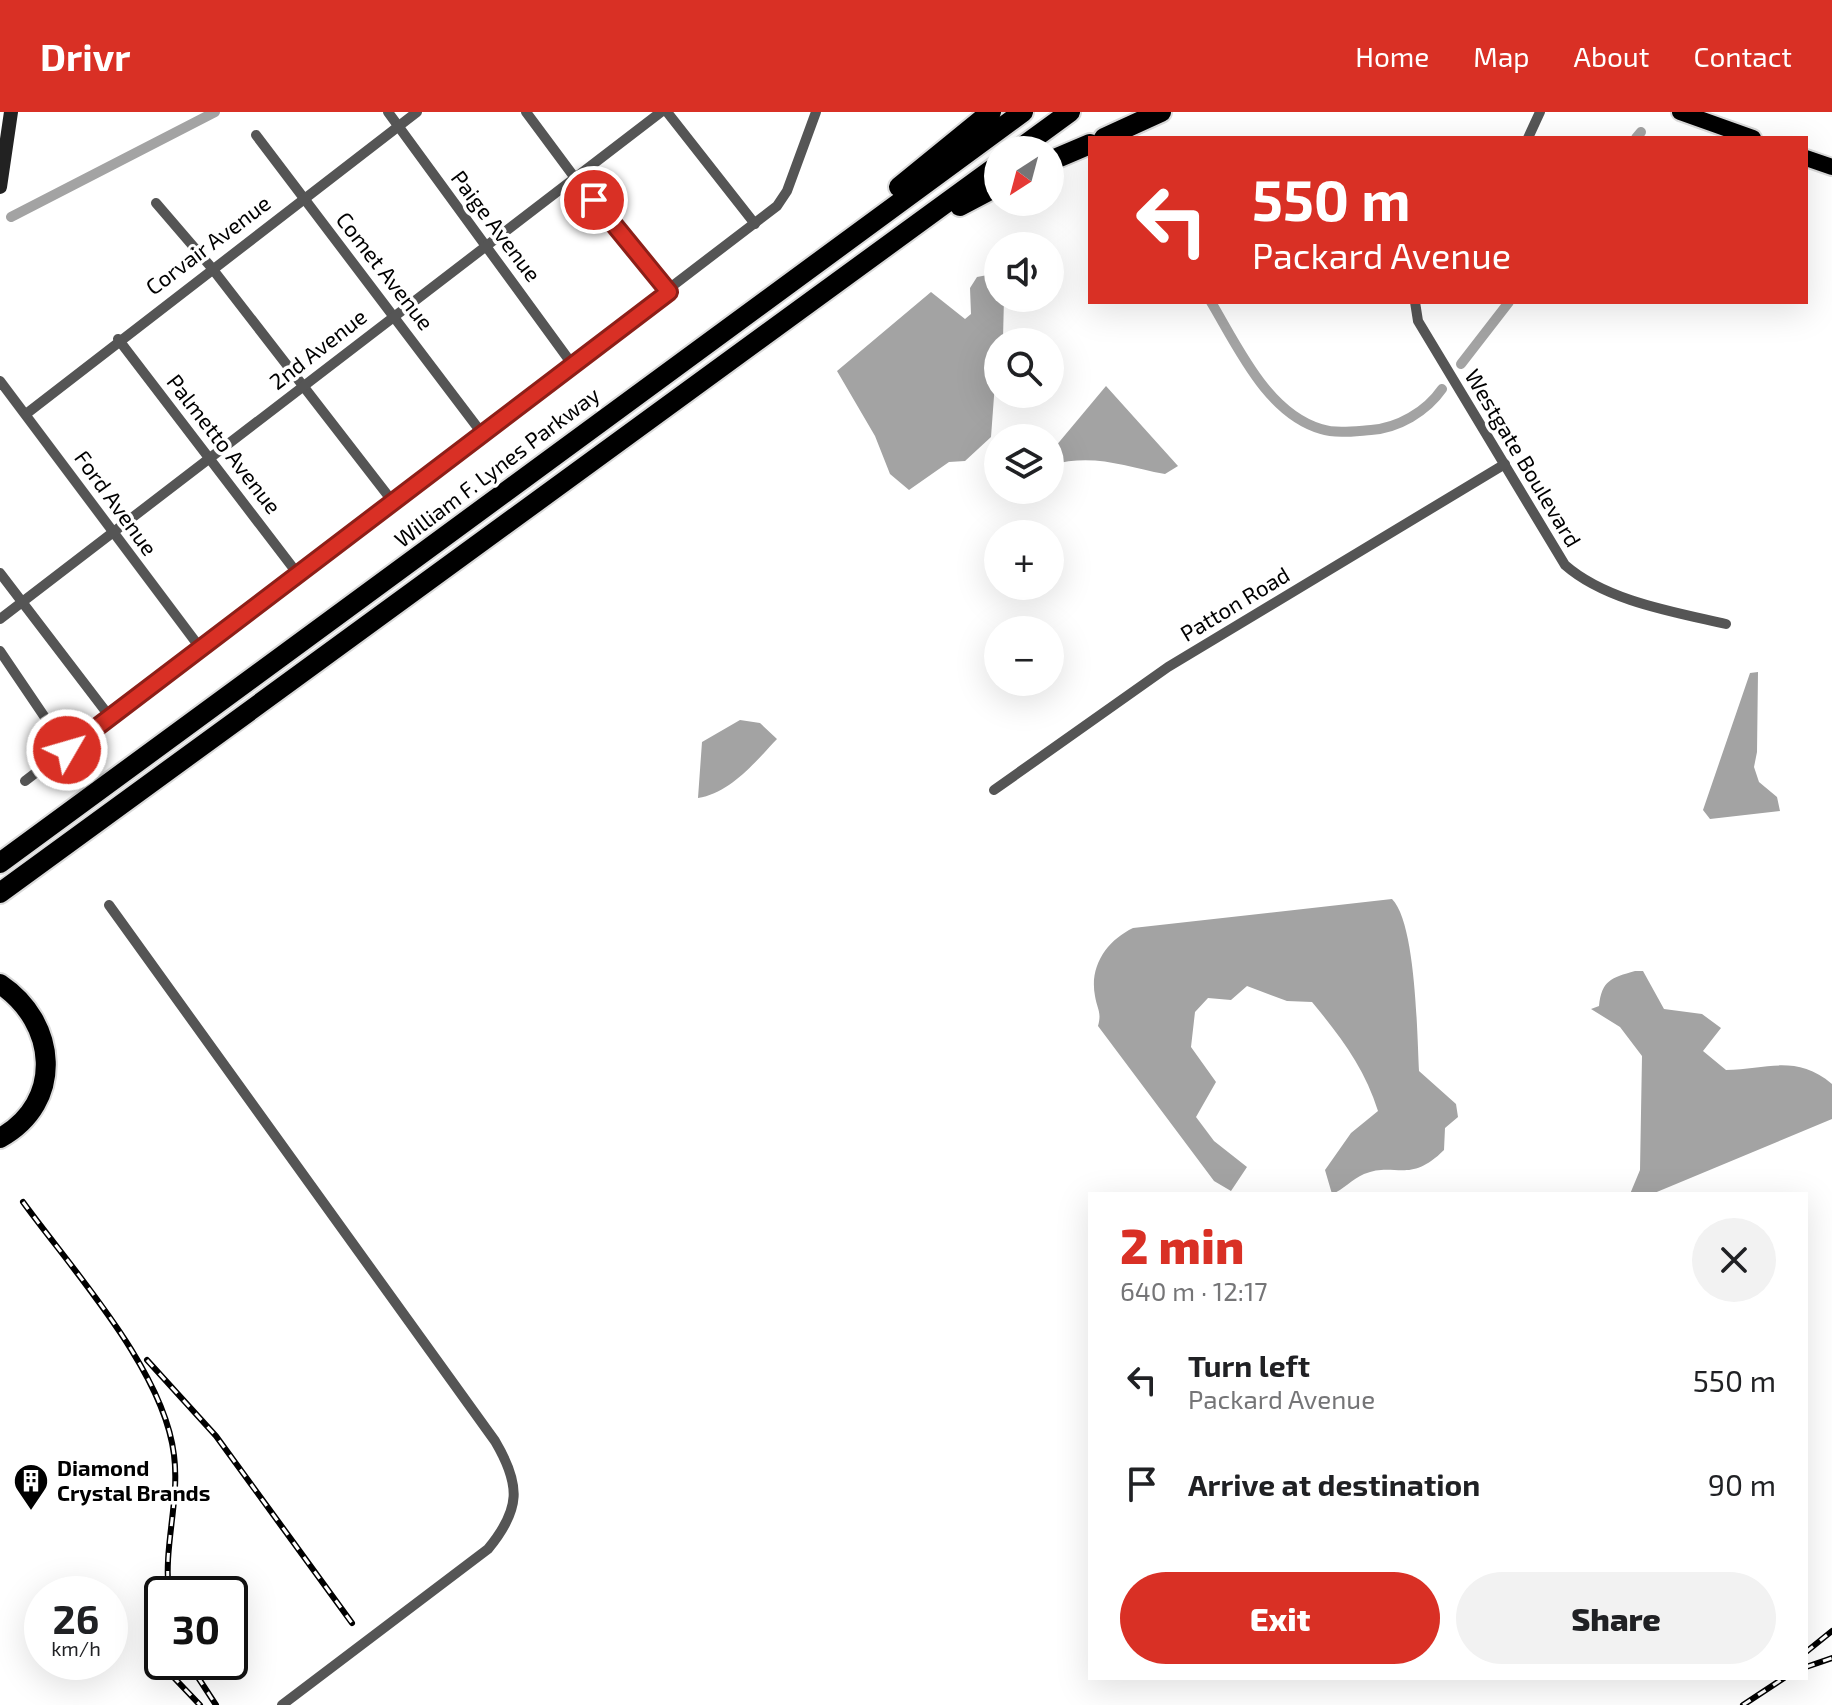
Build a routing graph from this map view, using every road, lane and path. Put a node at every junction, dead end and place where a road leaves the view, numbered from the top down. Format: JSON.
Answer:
{"nodes":[{"id":1,"x":11,"y":112,"type":"edge"},
{"id":2,"x":388,"y":112,"type":"edge"},
{"id":3,"x":417,"y":112,"type":"edge"},
{"id":4,"x":526,"y":112,"type":"edge"},
{"id":5,"x":664,"y":112,"type":"edge"},
{"id":6,"x":816,"y":112,"type":"edge"},
{"id":7,"x":991,"y":112,"type":"edge"},
{"id":8,"x":1023,"y":112,"type":"edge"},
{"id":9,"x":1070,"y":112,"type":"edge"},
{"id":10,"x":1161,"y":112,"type":"edge"},
{"id":11,"x":1540,"y":112,"type":"edge"},
{"id":12,"x":1680,"y":112,"type":"edge"},
{"id":13,"x":397,"y":127,"type":"junction"},
{"id":14,"x":256,"y":135,"type":"dead end"},
{"id":15,"x":1037,"y":136,"type":"edge"},
{"id":16,"x":1108,"y":136,"type":"edge"},
{"id":17,"x":1529,"y":136,"type":"edge"},
{"id":18,"x":1747,"y":136,"type":"edge"},
{"id":19,"x":1088,"y":145,"type":"edge"},
{"id":20,"x":1064,"y":155,"type":"edge"},
{"id":21,"x":1808,"y":159,"type":"edge"},
{"id":22,"x":1832,"y":167,"type":"edge"},
{"id":23,"x":984,"y":175,"type":"edge"},
{"id":24,"x":575,"y":178,"type":"junction"},
{"id":25,"x":0,"y":187,"type":"edge"},
{"id":26,"x":984,"y":194,"type":"edge"},
{"id":27,"x":302,"y":198,"type":"junction"},
{"id":28,"x":156,"y":203,"type":"dead end"},
{"id":29,"x":755,"y":224,"type":"junction"},
{"id":30,"x":487,"y":246,"type":"junction"},
{"id":31,"x":874,"y":257,"type":"junction"},
{"id":32,"x":211,"y":267,"type":"junction"},
{"id":33,"x":669,"y":292,"type":"junction"},
{"id":34,"x":1415,"y":304,"type":"edge"},
{"id":35,"x":394,"y":315,"type":"junction"},
{"id":36,"x":722,"y":331,"type":"junction"},
{"id":37,"x":118,"y":339,"type":"junction"},
{"id":38,"x":572,"y":364,"type":"junction"},
{"id":39,"x":0,"y":381,"type":"edge"},
{"id":40,"x":305,"y":385,"type":"junction"},
{"id":41,"x":26,"y":414,"type":"junction"},
{"id":42,"x":481,"y":432,"type":"junction"},
{"id":43,"x":210,"y":459,"type":"junction"},
{"id":44,"x":1505,"y":464,"type":"junction"},
{"id":45,"x":393,"y":502,"type":"junction"},
{"id":46,"x":114,"y":534,"type":"junction"},
{"id":47,"x":0,"y":573,"type":"edge"},
{"id":48,"x":297,"y":573,"type":"junction"},
{"id":49,"x":23,"y":602,"type":"junction"},
{"id":50,"x":0,"y":619,"type":"edge"},
{"id":51,"x":1726,"y":624,"type":"dead end"},
{"id":52,"x":201,"y":649,"type":"junction"},
{"id":53,"x":0,"y":651,"type":"edge"},
{"id":54,"x":110,"y":717,"type":"junction"},
{"id":55,"x":67,"y":750,"type":"junction"},
{"id":56,"x":25,"y":781,"type":"dead end"},
{"id":57,"x":994,"y":790,"type":"dead end"},
{"id":58,"x":0,"y":863,"type":"edge"},
{"id":59,"x":0,"y":893,"type":"edge"},
{"id":60,"x":109,"y":905,"type":"dead end"},
{"id":61,"x":0,"y":984,"type":"edge"},
{"id":62,"x":0,"y":1138,"type":"edge"},
{"id":63,"x":282,"y":1705,"type":"edge"}],
"edges":[{"from":1,"to":25,"type":"street"},
{"from":2,"to":13,"type":"street","name":"Paige Avenue"},
{"from":3,"to":13,"type":"street","name":"Corvair Avenue"},
{"from":4,"to":24,"type":"street"},
{"from":5,"to":24,"type":"street","name":"2nd Avenue"},
{"from":5,"to":29,"type":"street"},
{"from":6,"to":29,"type":"street"},
{"from":7,"to":36,"type":"highway"},
{"from":8,"to":36,"type":"highway","name":"William F. Lynes Parkway"},
{"from":9,"to":15,"type":"highway"},
{"from":10,"to":16,"type":"highway"},
{"from":11,"to":17,"type":"street"},
{"from":12,"to":18,"type":"main road"},
{"from":13,"to":27,"type":"street","name":"Corvair Avenue"},
{"from":13,"to":30,"type":"street","name":"Paige Avenue"},
{"from":14,"to":27,"type":"street","name":"Comet Avenue"},
{"from":19,"to":20,"type":"highway"},
{"from":21,"to":22,"type":"main road"},
{"from":23,"to":31,"type":"highway"},
{"from":24,"to":30,"type":"street","name":"2nd Avenue"},
{"from":24,"to":33,"type":"street"},
{"from":26,"to":31,"type":"highway"},
{"from":27,"to":32,"type":"street","name":"Corvair Avenue"},
{"from":27,"to":35,"type":"street","name":"Comet Avenue"},
{"from":28,"to":32,"type":"street"},
{"from":29,"to":33,"type":"street"},
{"from":30,"to":35,"type":"street","name":"2nd Avenue"},
{"from":30,"to":38,"type":"street","name":"Paige Avenue"},
{"from":31,"to":59,"type":"highway"},
{"from":32,"to":37,"type":"street","name":"Corvair Avenue"},
{"from":32,"to":40,"type":"street"},
{"from":33,"to":38,"type":"street"},
{"from":34,"to":44,"type":"street","name":"Westgate Boulevard"},
{"from":35,"to":40,"type":"street","name":"2nd Avenue"},
{"from":35,"to":42,"type":"street","name":"Comet Avenue"},
{"from":36,"to":58,"type":"highway","name":"William F. Lynes Parkway"},
{"from":37,"to":41,"type":"street","name":"Corvair Avenue"},
{"from":37,"to":43,"type":"street","name":"Palmetto Avenue"},
{"from":38,"to":42,"type":"street"},
{"from":39,"to":41,"type":"street","name":"Ford Avenue"},
{"from":40,"to":43,"type":"street","name":"2nd Avenue"},
{"from":40,"to":45,"type":"street"},
{"from":41,"to":46,"type":"street","name":"Ford Avenue"},
{"from":42,"to":45,"type":"street"},
{"from":43,"to":46,"type":"street","name":"2nd Avenue"},
{"from":43,"to":48,"type":"street","name":"Palmetto Avenue"},
{"from":44,"to":51,"type":"street","name":"Westgate Boulevard"},
{"from":44,"to":57,"type":"street","name":"Patton Road"},
{"from":45,"to":48,"type":"street"},
{"from":46,"to":49,"type":"street","name":"2nd Avenue"},
{"from":46,"to":52,"type":"street","name":"Ford Avenue"},
{"from":47,"to":49,"type":"street"},
{"from":48,"to":52,"type":"street"},
{"from":49,"to":50,"type":"street","name":"2nd Avenue"},
{"from":49,"to":54,"type":"street"},
{"from":52,"to":54,"type":"street"},
{"from":53,"to":55,"type":"street"},
{"from":54,"to":55,"type":"street"},
{"from":55,"to":56,"type":"street"},
{"from":60,"to":63,"type":"street"},
{"from":61,"to":62,"type":"highway"}]}
